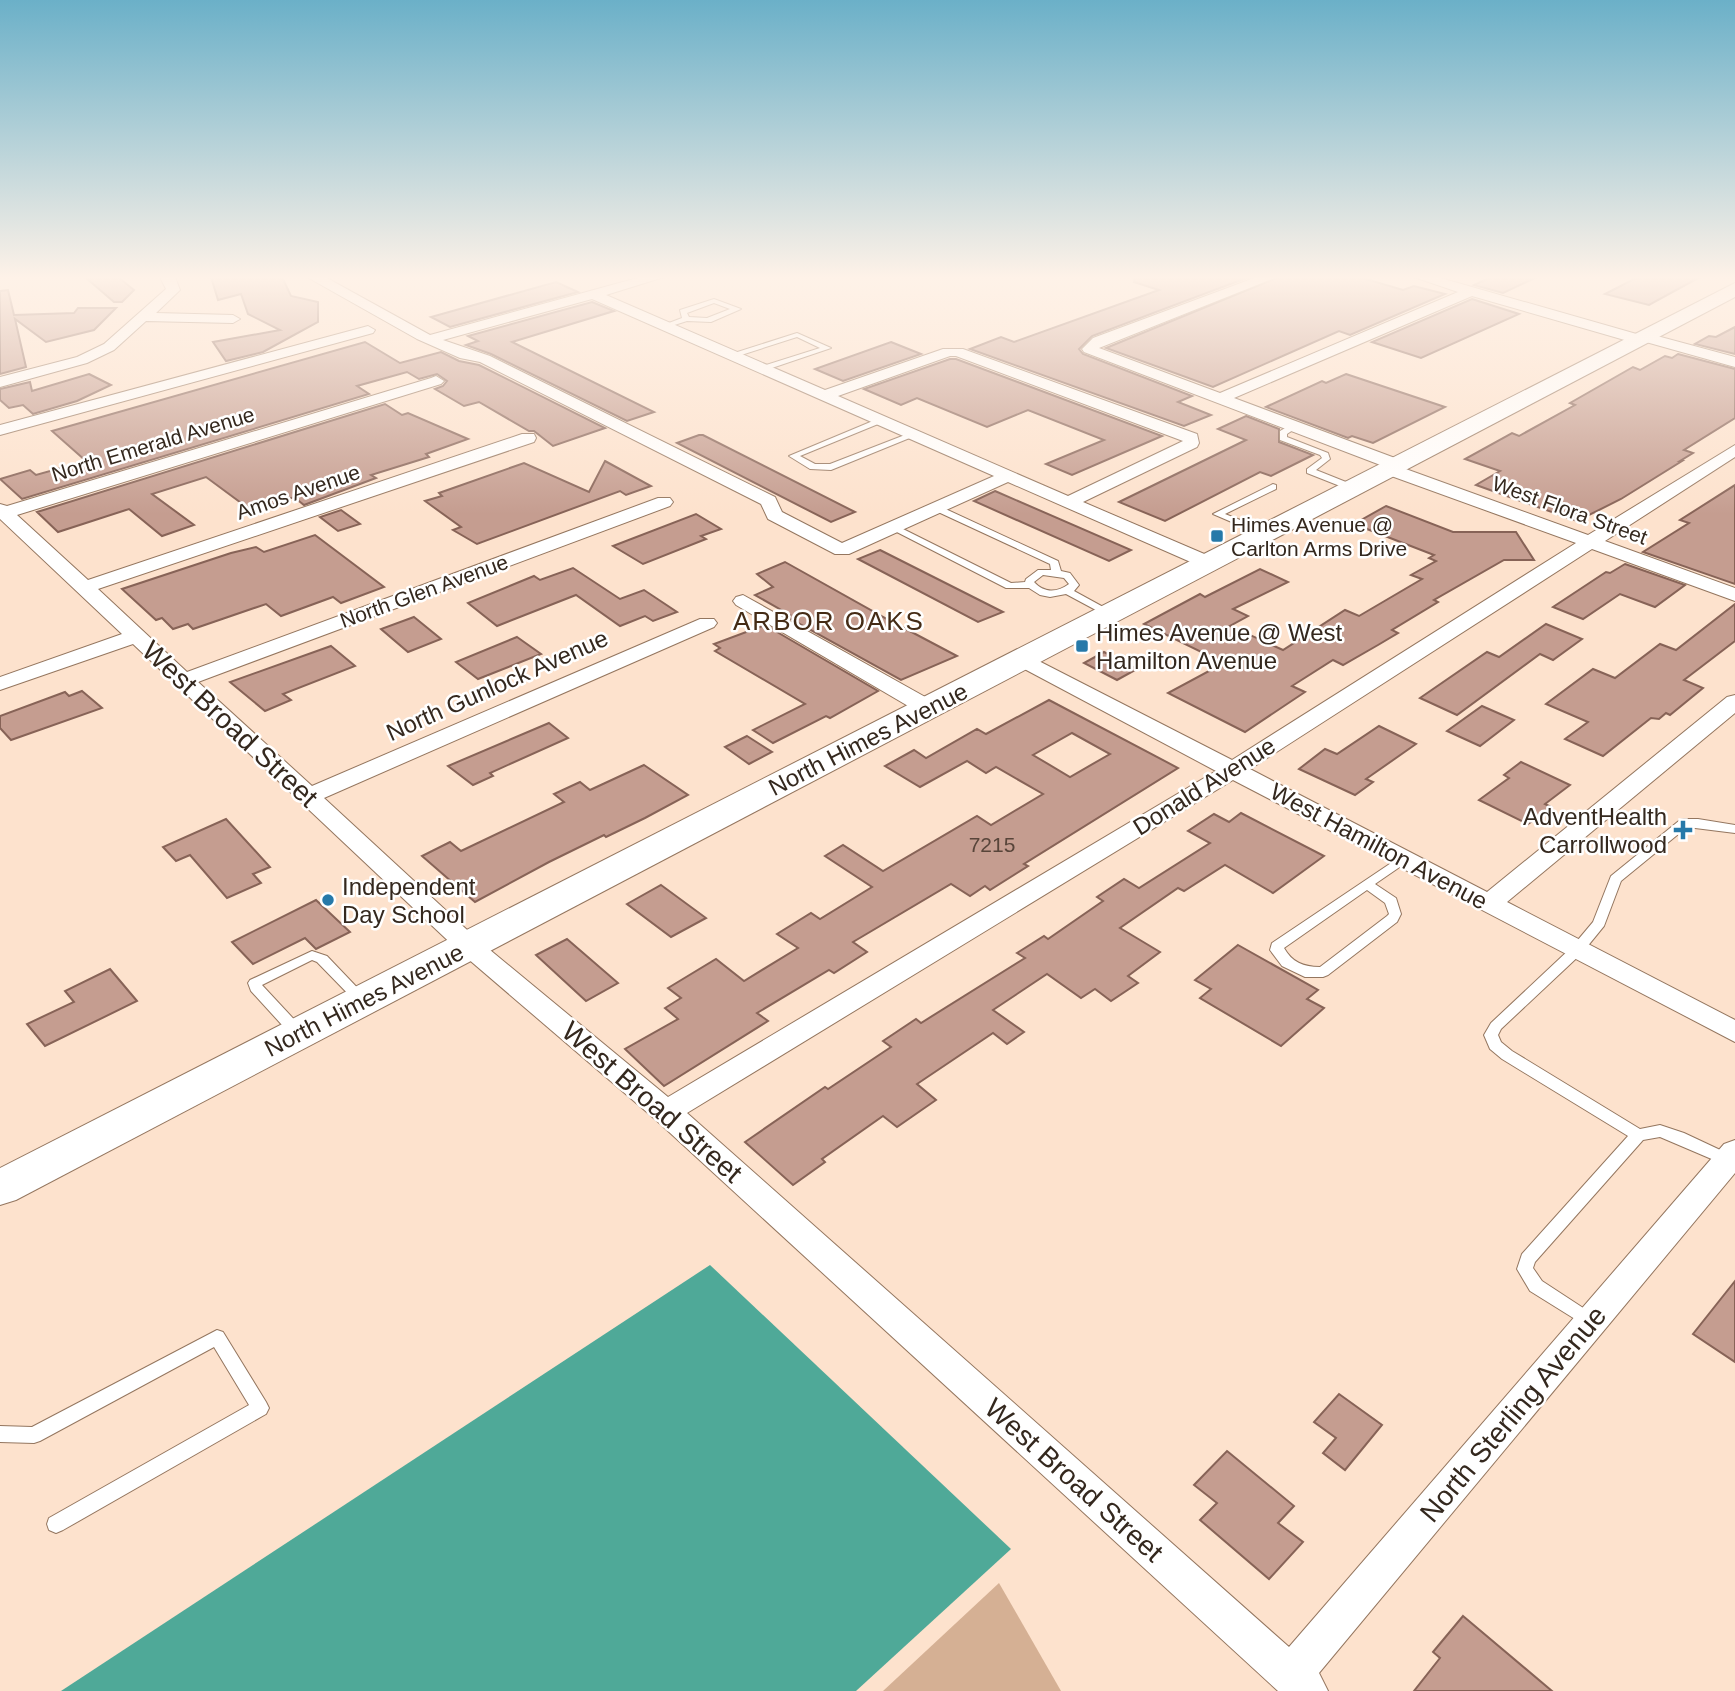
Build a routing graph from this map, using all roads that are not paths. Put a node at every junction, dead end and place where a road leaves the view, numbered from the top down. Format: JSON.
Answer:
{"nodes":[{"id":1,"x":90,"y":356,"type":"edge"},
{"id":2,"x":273,"y":356,"type":"edge"},
{"id":3,"x":467,"y":356,"type":"edge"},
{"id":4,"x":734,"y":356,"type":"edge"},
{"id":5,"x":803,"y":356,"type":"edge"},
{"id":6,"x":937,"y":356,"type":"edge"},
{"id":7,"x":969,"y":356,"type":"edge"},
{"id":8,"x":1108,"y":356,"type":"edge"},
{"id":9,"x":1320,"y":356,"type":"edge"},
{"id":10,"x":1608,"y":356,"type":"edge"},
{"id":11,"x":1712,"y":356,"type":"edge"},
{"id":12,"x":1735,"y":362,"type":"edge"},
{"id":13,"x":763,"y":369,"type":"junction"},
{"id":14,"x":436,"y":381,"type":"dead end"},
{"id":15,"x":0,"y":382,"type":"edge"},
{"id":16,"x":846,"y":387,"type":"junction"},
{"id":17,"x":823,"y":396,"type":"junction"},
{"id":18,"x":1221,"y":398,"type":"junction"},
{"id":19,"x":880,"y":420,"type":"junction"},
{"id":20,"x":1295,"y":426,"type":"junction"},
{"id":21,"x":0,"y":430,"type":"edge"},
{"id":22,"x":913,"y":435,"type":"junction"},
{"id":23,"x":528,"y":438,"type":"dead end"},
{"id":24,"x":1735,"y":450,"type":"edge"},
{"id":25,"x":1393,"y":467,"type":"junction"},
{"id":26,"x":1008,"y":476,"type":"junction"},
{"id":27,"x":1273,"y":488,"type":"dead end"},
{"id":28,"x":1353,"y":488,"type":"junction"},
{"id":29,"x":1089,"y":493,"type":"junction"},
{"id":30,"x":664,"y":502,"type":"dead end"},
{"id":31,"x":1069,"y":502,"type":"junction"},
{"id":32,"x":939,"y":509,"type":"junction"},
{"id":33,"x":2,"y":511,"type":"edge"},
{"id":34,"x":894,"y":528,"type":"junction"},
{"id":35,"x":1265,"y":533,"type":"junction"},
{"id":36,"x":1589,"y":541,"type":"junction"},
{"id":37,"x":1209,"y":563,"type":"junction"},
{"id":38,"x":1056,"y":572,"type":"junction"},
{"id":39,"x":1030,"y":585,"type":"junction"},
{"id":40,"x":83,"y":588,"type":"junction"},
{"id":41,"x":1067,"y":591,"type":"junction"},
{"id":42,"x":1735,"y":595,"type":"edge"},
{"id":43,"x":743,"y":601,"type":"dead end"},
{"id":44,"x":1112,"y":614,"type":"junction"},
{"id":45,"x":707,"y":622,"type":"dead end"},
{"id":46,"x":134,"y":637,"type":"junction"},
{"id":47,"x":1022,"y":660,"type":"junction"},
{"id":48,"x":184,"y":680,"type":"junction"},
{"id":49,"x":0,"y":684,"type":"edge"},
{"id":50,"x":1735,"y":702,"type":"edge"},
{"id":51,"x":928,"y":708,"type":"junction"},
{"id":52,"x":1233,"y":770,"type":"junction"},
{"id":53,"x":309,"y":796,"type":"junction"},
{"id":54,"x":1735,"y":814,"type":"edge"},
{"id":55,"x":1730,"y":828,"type":"edge"},
{"id":56,"x":1403,"y":859,"type":"junction"},
{"id":57,"x":1367,"y":884,"type":"junction"},
{"id":58,"x":1489,"y":904,"type":"junction"},
{"id":59,"x":468,"y":946,"type":"junction"},
{"id":60,"x":1577,"y":950,"type":"junction"},
{"id":61,"x":363,"y":1000,"type":"junction"},
{"id":62,"x":1735,"y":1032,"type":"edge"},
{"id":63,"x":298,"y":1034,"type":"junction"},
{"id":64,"x":666,"y":1112,"type":"junction"},
{"id":65,"x":1638,"y":1135,"type":"junction"},
{"id":66,"x":1732,"y":1156,"type":"edge"},
{"id":67,"x":0,"y":1188,"type":"edge"},
{"id":68,"x":1591,"y":1322,"type":"junction"},
{"id":69,"x":0,"y":1434,"type":"edge"},
{"id":70,"x":56,"y":1524,"type":"dead end"},
{"id":71,"x":1299,"y":1683,"type":"edge"}],
"edges":[{"from":1,"to":15,"type":"street"},
{"from":2,"to":21,"type":"street"},
{"from":3,"to":34,"type":"street"},
{"from":4,"to":13,"type":"street"},
{"from":5,"to":13,"type":"lane"},
{"from":6,"to":16,"type":"street"},
{"from":7,"to":29,"type":"street"},
{"from":8,"to":18,"type":"street","name":"West Flora Street"},
{"from":9,"to":18,"type":"street"},
{"from":10,"to":25,"type":"street","name":"North Himes Avenue"},
{"from":11,"to":12,"type":"street"},
{"from":13,"to":17,"type":"street"},
{"from":14,"to":33,"type":"street","name":"North Emerald Avenue"},
{"from":16,"to":17,"type":"street"},
{"from":16,"to":29,"type":"street"},
{"from":17,"to":19,"type":"street"},
{"from":18,"to":20,"type":"street","name":"West Flora Street"},
{"from":19,"to":22,"type":"street"},
{"from":19,"to":22,"type":"lane"},
{"from":20,"to":25,"type":"street","name":"West Flora Street"},
{"from":20,"to":28,"type":"lane"},
{"from":22,"to":26,"type":"street"},
{"from":23,"to":40,"type":"street","name":"Amos Avenue"},
{"from":24,"to":36,"type":"street","name":"Donald Avenue"},
{"from":25,"to":28,"type":"street","name":"North Himes Avenue"},
{"from":25,"to":36,"type":"street","name":"West Flora Street"},
{"from":26,"to":31,"type":"street"},
{"from":26,"to":32,"type":"street"},
{"from":27,"to":35,"type":"lane"},
{"from":28,"to":35,"type":"street","name":"North Himes Avenue"},
{"from":29,"to":31,"type":"street"},
{"from":30,"to":48,"type":"street","name":"North Glen Avenue"},
{"from":31,"to":37,"type":"street"},
{"from":32,"to":34,"type":"street"},
{"from":32,"to":38,"type":"lane"},
{"from":33,"to":40,"type":"street","name":"West Broad Street"},
{"from":34,"to":39,"type":"lane"},
{"from":35,"to":37,"type":"street","name":"North Himes Avenue"},
{"from":36,"to":42,"type":"street","name":"West Flora Street"},
{"from":36,"to":52,"type":"street","name":"Donald Avenue"},
{"from":37,"to":44,"type":"street","name":"North Himes Avenue"},
{"from":38,"to":39,"type":"lane"},
{"from":38,"to":41,"type":"lane"},
{"from":39,"to":41,"type":"lane"},
{"from":40,"to":46,"type":"street","name":"West Broad Street"},
{"from":41,"to":44,"type":"lane"},
{"from":43,"to":51,"type":"street"},
{"from":44,"to":47,"type":"street","name":"North Himes Avenue"},
{"from":45,"to":53,"type":"street","name":"North Gunlock Avenue"},
{"from":46,"to":48,"type":"street","name":"West Broad Street"},
{"from":46,"to":49,"type":"street"},
{"from":47,"to":51,"type":"street","name":"North Himes Avenue"},
{"from":47,"to":52,"type":"street","name":"West Hamilton Avenue"},
{"from":48,"to":53,"type":"street","name":"West Broad Street"},
{"from":50,"to":58,"type":"street"},
{"from":51,"to":59,"type":"street","name":"North Himes Avenue"},
{"from":52,"to":56,"type":"street","name":"West Hamilton Avenue"},
{"from":52,"to":64,"type":"street","name":"Donald Avenue"},
{"from":53,"to":59,"type":"street","name":"West Broad Street"},
{"from":54,"to":55,"type":"lane"},
{"from":55,"to":60,"type":"lane"},
{"from":56,"to":57,"type":"lane"},
{"from":56,"to":58,"type":"street","name":"West Hamilton Avenue"},
{"from":57,"to":57,"type":"lane"},
{"from":58,"to":60,"type":"street","name":"West Hamilton Avenue"},
{"from":59,"to":61,"type":"street","name":"North Himes Avenue"},
{"from":59,"to":64,"type":"street","name":"West Broad Street"},
{"from":60,"to":62,"type":"street","name":"West Hamilton Avenue"},
{"from":60,"to":65,"type":"lane"},
{"from":61,"to":63,"type":"street","name":"North Himes Avenue"},
{"from":61,"to":63,"type":"lane"},
{"from":63,"to":67,"type":"street","name":"North Himes Avenue"},
{"from":64,"to":71,"type":"street","name":"West Broad Street"},
{"from":65,"to":66,"type":"lane"},
{"from":65,"to":68,"type":"lane"},
{"from":66,"to":68,"type":"street","name":"North Sterling Avenue"},
{"from":68,"to":71,"type":"street","name":"North Sterling Avenue"},
{"from":69,"to":70,"type":"lane"}]}
